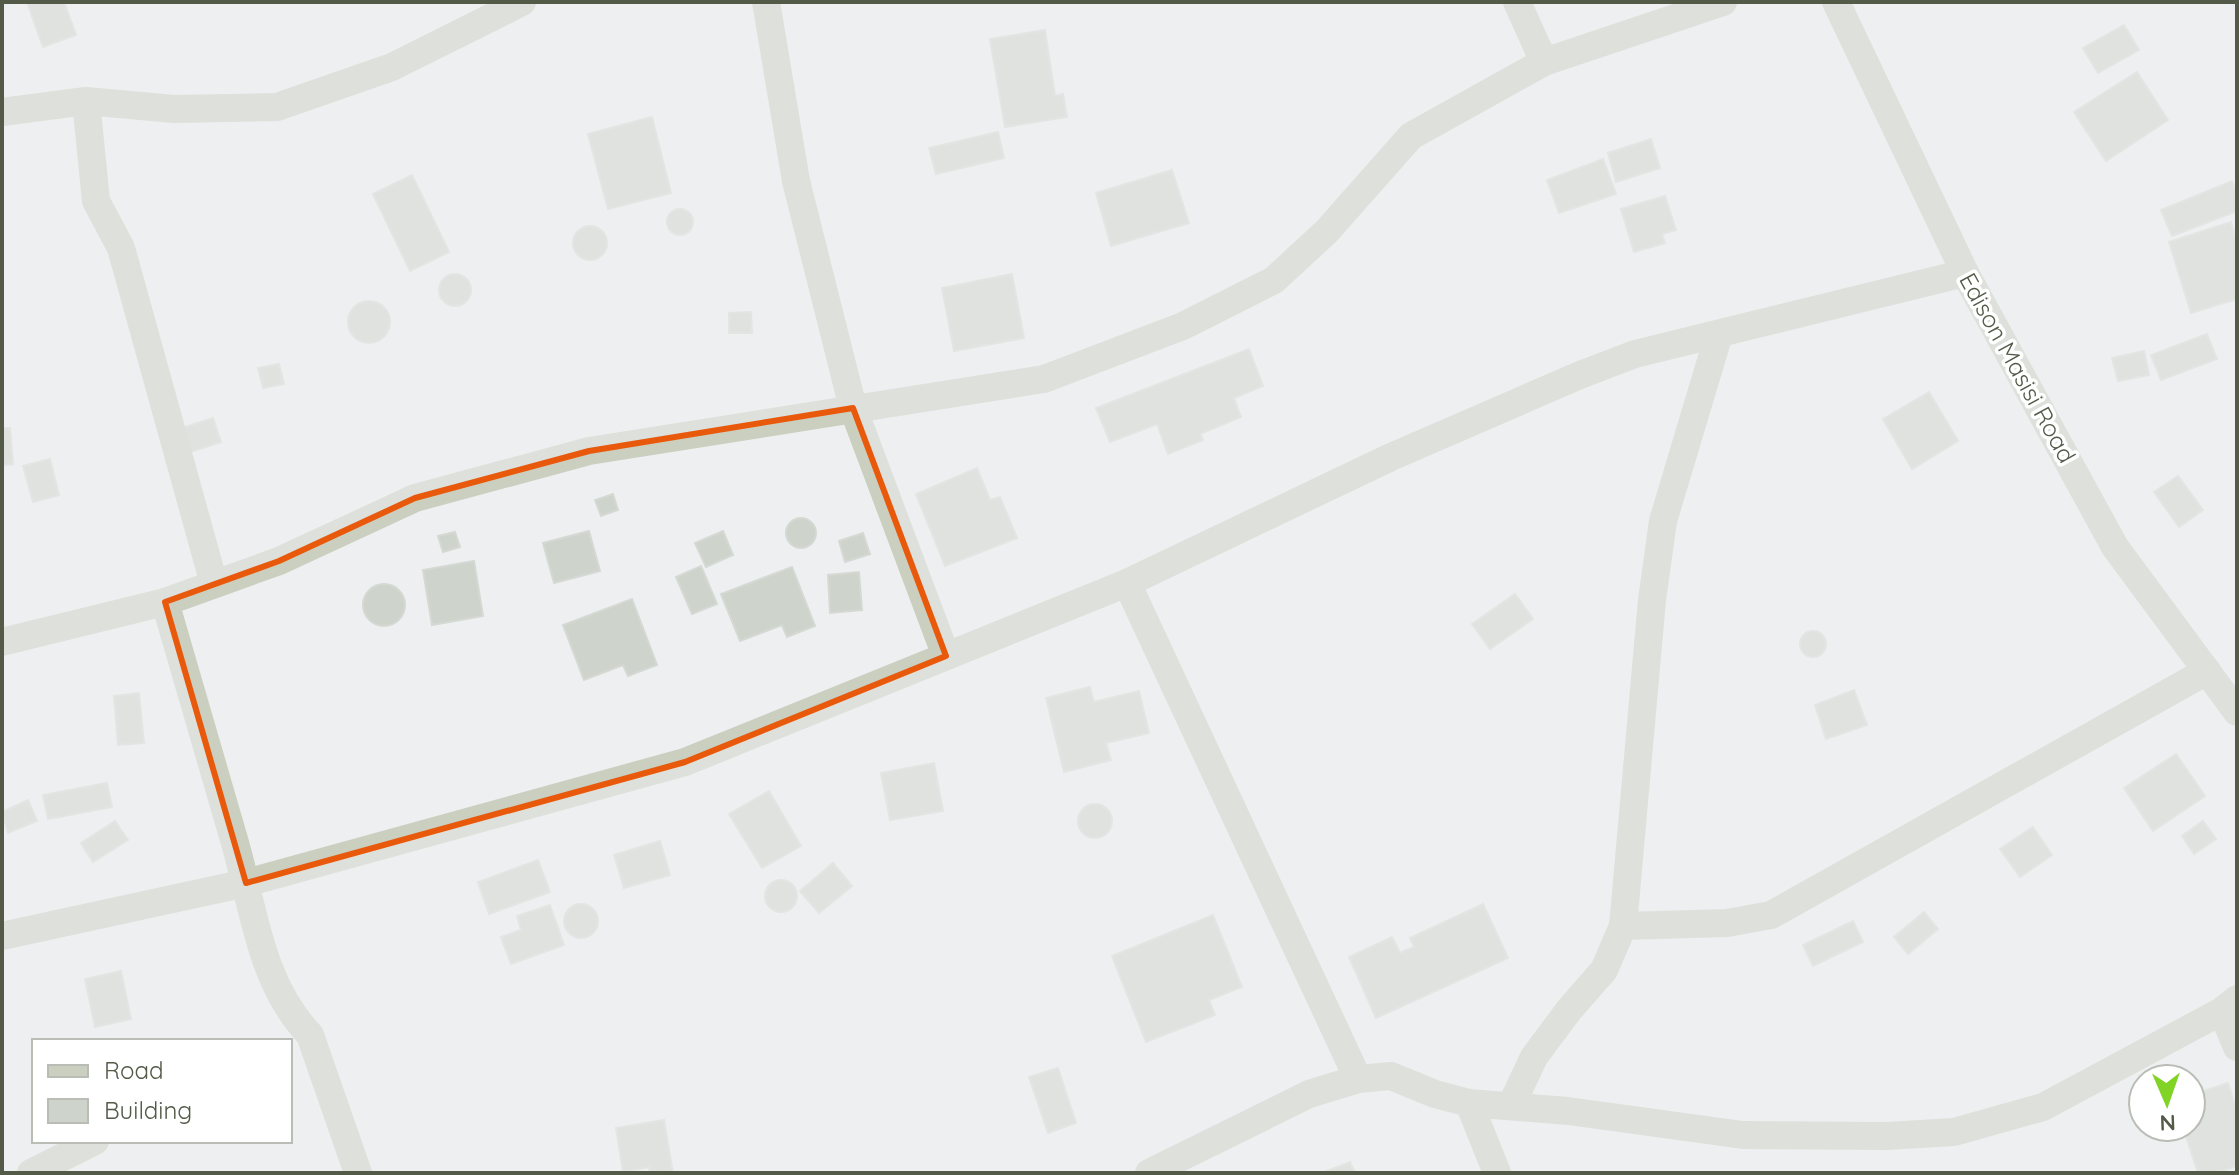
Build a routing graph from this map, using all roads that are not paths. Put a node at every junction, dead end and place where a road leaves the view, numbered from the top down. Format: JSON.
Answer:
{"nodes":[{"id":1,"x":522,"y":2,"type":"edge"},
{"id":2,"x":766,"y":2,"type":"edge"},
{"id":3,"x":1517,"y":2,"type":"edge"},
{"id":4,"x":1723,"y":2,"type":"edge"},
{"id":5,"x":1836,"y":2,"type":"edge"},
{"id":6,"x":1544,"y":62,"type":"junction"},
{"id":7,"x":86,"y":101,"type":"junction"},
{"id":8,"x":2,"y":112,"type":"edge"},
{"id":9,"x":1965,"y":273,"type":"junction"},
{"id":10,"x":1719,"y":334,"type":"junction"},
{"id":11,"x":853,"y":408,"type":"junction"},
{"id":12,"x":1127,"y":583,"type":"junction"},
{"id":13,"x":214,"y":584,"type":"junction"},
{"id":14,"x":165,"y":602,"type":"junction"},
{"id":15,"x":2,"y":642,"type":"edge"},
{"id":16,"x":946,"y":656,"type":"junction"},
{"id":17,"x":2207,"y":671,"type":"junction"},
{"id":18,"x":2237,"y":712,"type":"edge"},
{"id":19,"x":246,"y":883,"type":"junction"},
{"id":20,"x":1623,"y":926,"type":"junction"},
{"id":21,"x":2,"y":936,"type":"edge"},
{"id":22,"x":2229,"y":1005,"type":"edge"},
{"id":23,"x":300,"y":1040,"type":"edge"},
{"id":24,"x":2237,"y":1047,"type":"edge"},
{"id":25,"x":1358,"y":1079,"type":"junction"},
{"id":26,"x":1469,"y":1103,"type":"junction"},
{"id":27,"x":1511,"y":1106,"type":"junction"},
{"id":28,"x":91,"y":1143,"type":"edge"},
{"id":29,"x":31,"y":1173,"type":"edge"},
{"id":30,"x":358,"y":1173,"type":"edge"},
{"id":31,"x":1151,"y":1173,"type":"edge"},
{"id":32,"x":1497,"y":1173,"type":"edge"}],
"edges":[{"from":1,"to":7,"type":"street"},
{"from":2,"to":11,"type":"street"},
{"from":3,"to":6,"type":"street"},
{"from":4,"to":6,"type":"street"},
{"from":5,"to":9,"type":"street","name":"Edison Masisi Road"},
{"from":6,"to":11,"type":"street"},
{"from":7,"to":8,"type":"street"},
{"from":7,"to":13,"type":"street"},
{"from":9,"to":10,"type":"street"},
{"from":9,"to":17,"type":"street","name":"Edison Masisi Road"},
{"from":10,"to":12,"type":"street"},
{"from":10,"to":20,"type":"street"},
{"from":11,"to":13,"type":"street"},
{"from":11,"to":16,"type":"street"},
{"from":12,"to":16,"type":"street"},
{"from":12,"to":25,"type":"street"},
{"from":13,"to":14,"type":"street"},
{"from":14,"to":15,"type":"street"},
{"from":14,"to":19,"type":"street"},
{"from":16,"to":19,"type":"street"},
{"from":17,"to":18,"type":"street","name":"Edison Masisi Road"},
{"from":17,"to":20,"type":"street"},
{"from":19,"to":21,"type":"street"},
{"from":19,"to":23,"type":"street"},
{"from":20,"to":27,"type":"street"},
{"from":22,"to":24,"type":"street"},
{"from":22,"to":27,"type":"street"},
{"from":23,"to":30,"type":"street"},
{"from":25,"to":26,"type":"street"},
{"from":25,"to":31,"type":"street"},
{"from":26,"to":27,"type":"street"},
{"from":26,"to":32,"type":"street"},
{"from":28,"to":29,"type":"street"}]}
